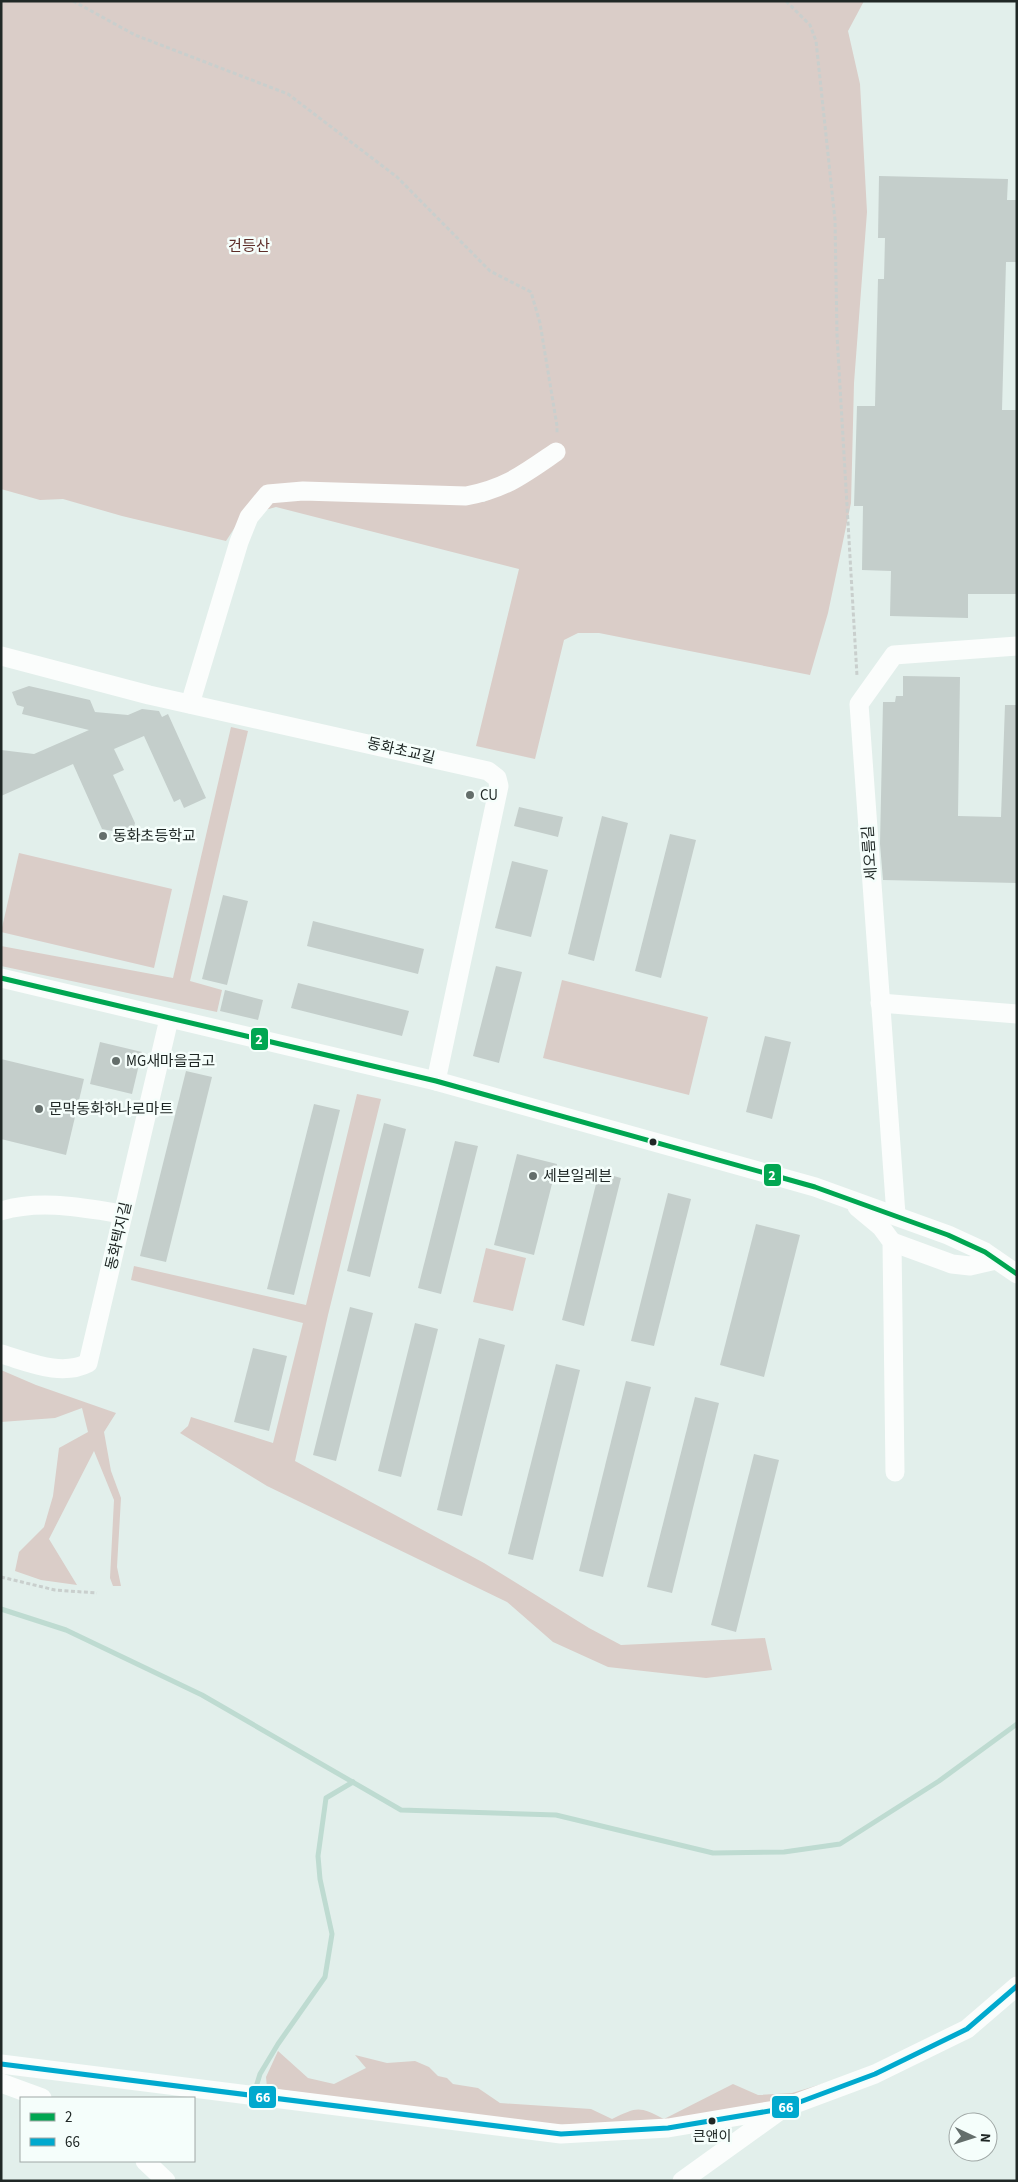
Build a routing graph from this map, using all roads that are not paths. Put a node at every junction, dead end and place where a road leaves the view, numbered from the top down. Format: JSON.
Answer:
{"nodes":[{"id":1,"x":556,"y":452,"type":"road end"},
{"id":2,"x":1017,"y":646,"type":"edge"},
{"id":3,"x":1,"y":656,"type":"edge"},
{"id":4,"x":190,"y":704,"type":"junction"},
{"id":5,"x":1,"y":978,"type":"edge"},
{"id":6,"x":880,"y":1003,"type":"junction"},
{"id":7,"x":1017,"y":1014,"type":"edge"},
{"id":8,"x":169,"y":1019,"type":"junction"},
{"id":9,"x":436,"y":1081,"type":"junction"},
{"id":10,"x":844,"y":1197,"type":"junction"},
{"id":11,"x":1,"y":1211,"type":"edge"},
{"id":12,"x":123,"y":1214,"type":"junction"},
{"id":13,"x":896,"y":1216,"type":"junction"},
{"id":14,"x":892,"y":1242,"type":"junction"},
{"id":15,"x":996,"y":1260,"type":"junction"},
{"id":16,"x":1017,"y":1274,"type":"edge"},
{"id":17,"x":1,"y":1354,"type":"edge"},
{"id":18,"x":895,"y":1472,"type":"dead end"},
{"id":19,"x":1017,"y":1986,"type":"edge"},
{"id":20,"x":1,"y":2064,"type":"edge"},
{"id":21,"x":1,"y":2083,"type":"edge"},
{"id":22,"x":39,"y":2097,"type":"edge"},
{"id":23,"x":781,"y":2109,"type":"junction"},
{"id":24,"x":146,"y":2162,"type":"edge"},
{"id":25,"x":166,"y":2181,"type":"edge"},
{"id":26,"x":682,"y":2181,"type":"edge"}],
"edges":[{"from":1,"to":4,"type":"street"},
{"from":2,"to":6,"type":"street","name":"세오름길"},
{"from":3,"to":4,"type":"street","name":"동화초교길"},
{"from":4,"to":9,"type":"street","name":"동화초교길"},
{"from":5,"to":8,"type":"street"},
{"from":6,"to":7,"type":"street"},
{"from":6,"to":13,"type":"street","name":"세오름길"},
{"from":8,"to":9,"type":"street"},
{"from":8,"to":12,"type":"street","name":"동화택지길"},
{"from":9,"to":10,"type":"street"},
{"from":10,"to":13,"type":"street"},
{"from":10,"to":14,"type":"street"},
{"from":11,"to":12,"type":"street"},
{"from":12,"to":17,"type":"street","name":"동화택지길"},
{"from":13,"to":15,"type":"street"},
{"from":14,"to":15,"type":"street"},
{"from":14,"to":18,"type":"street"},
{"from":15,"to":16,"type":"street"},
{"from":19,"to":23,"type":"street"},
{"from":20,"to":23,"type":"street"},
{"from":21,"to":22,"type":"street"},
{"from":23,"to":26,"type":"street"},
{"from":24,"to":25,"type":"street"}]}
